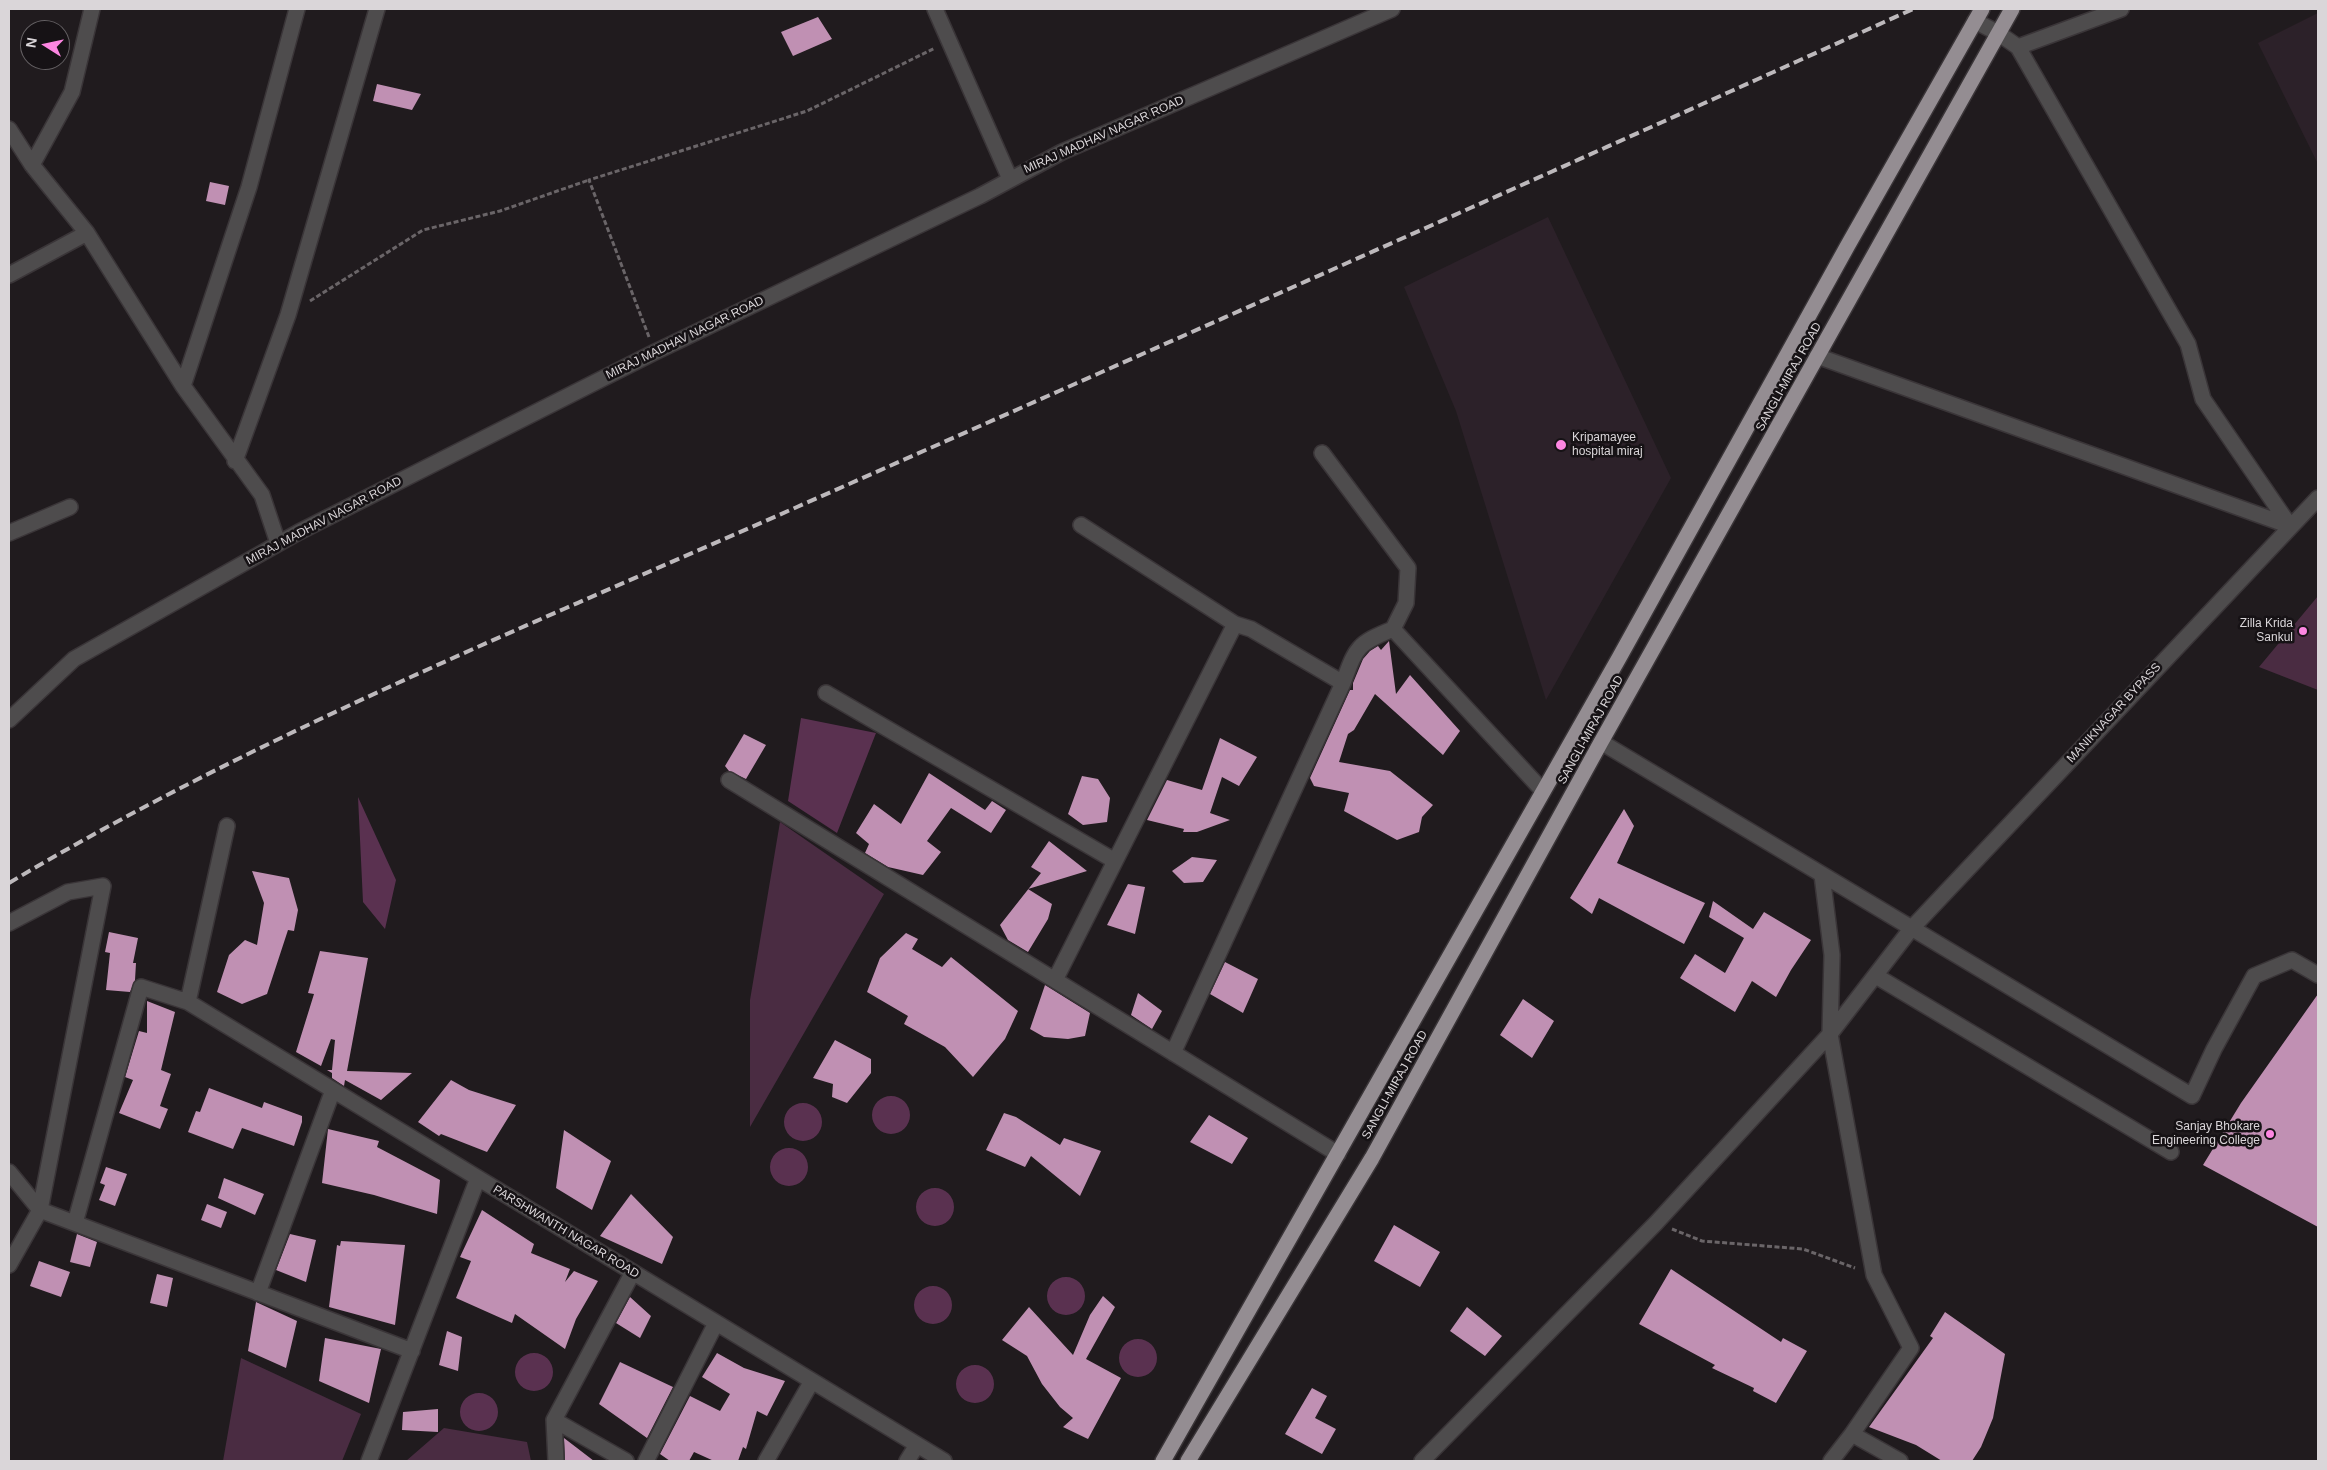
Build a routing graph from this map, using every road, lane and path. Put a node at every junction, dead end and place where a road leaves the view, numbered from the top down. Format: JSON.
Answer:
{"nodes":[{"id":1,"x":92,"y":9,"type":"edge"},
{"id":2,"x":297,"y":9,"type":"edge"},
{"id":3,"x":377,"y":9,"type":"edge"},
{"id":4,"x":935,"y":9,"type":"edge"},
{"id":5,"x":1392,"y":9,"type":"edge"},
{"id":6,"x":2012,"y":9,"type":"edge"},
{"id":7,"x":2122,"y":9,"type":"edge"},
{"id":8,"x":1978,"y":15,"type":"edge"},
{"id":9,"x":1998,"y":33,"type":"junction"},
{"id":10,"x":950,"y":41,"type":"junction"},
{"id":11,"x":2018,"y":46,"type":"junction"},
{"id":12,"x":9,"y":129,"type":"edge"},
{"id":13,"x":32,"y":164,"type":"junction"},
{"id":14,"x":1010,"y":179,"type":"junction"},
{"id":15,"x":589,"y":180,"type":"junction"},
{"id":16,"x":88,"y":233,"type":"junction"},
{"id":17,"x":9,"y":276,"type":"edge"},
{"id":18,"x":288,"y":314,"type":"junction"},
{"id":19,"x":655,"y":352,"type":"junction"},
{"id":20,"x":1818,"y":356,"type":"junction"},
{"id":21,"x":183,"y":386,"type":"junction"},
{"id":22,"x":1322,"y":453,"type":"dead end"},
{"id":23,"x":235,"y":461,"type":"junction"},
{"id":24,"x":2318,"y":498,"type":"edge"},
{"id":25,"x":70,"y":507,"type":"dead end"},
{"id":26,"x":1081,"y":525,"type":"dead end"},
{"id":27,"x":2290,"y":526,"type":"junction"},
{"id":28,"x":9,"y":533,"type":"edge"},
{"id":29,"x":278,"y":544,"type":"junction"},
{"id":30,"x":1235,"y":624,"type":"junction"},
{"id":31,"x":1393,"y":629,"type":"junction"},
{"id":32,"x":1343,"y":683,"type":"junction"},
{"id":33,"x":826,"y":693,"type":"dead end"},
{"id":34,"x":9,"y":720,"type":"edge"},
{"id":35,"x":1601,"y":742,"type":"junction"},
{"id":36,"x":730,"y":780,"type":"dead end"},
{"id":37,"x":1544,"y":791,"type":"junction"},
{"id":38,"x":226,"y":826,"type":"dead end"},
{"id":39,"x":1115,"y":861,"type":"junction"},
{"id":40,"x":1822,"y":875,"type":"junction"},
{"id":41,"x":9,"y":923,"type":"edge"},
{"id":42,"x":1911,"y":929,"type":"junction"},
{"id":43,"x":2318,"y":975,"type":"edge"},
{"id":44,"x":1876,"y":976,"type":"junction"},
{"id":45,"x":1056,"y":980,"type":"junction"},
{"id":46,"x":188,"y":1002,"type":"junction"},
{"id":47,"x":1830,"y":1034,"type":"junction"},
{"id":48,"x":1173,"y":1053,"type":"junction"},
{"id":49,"x":332,"y":1090,"type":"junction"},
{"id":50,"x":2171,"y":1152,"type":"dead end"},
{"id":51,"x":1338,"y":1154,"type":"junction"},
{"id":52,"x":9,"y":1172,"type":"edge"},
{"id":53,"x":478,"y":1178,"type":"junction"},
{"id":54,"x":40,"y":1210,"type":"junction"},
{"id":55,"x":75,"y":1223,"type":"junction"},
{"id":56,"x":1656,"y":1223,"type":"junction"},
{"id":57,"x":9,"y":1265,"type":"edge"},
{"id":58,"x":633,"y":1272,"type":"junction"},
{"id":59,"x":1874,"y":1275,"type":"junction"},
{"id":60,"x":258,"y":1293,"type":"junction"},
{"id":61,"x":716,"y":1323,"type":"junction"},
{"id":62,"x":412,"y":1352,"type":"junction"},
{"id":63,"x":812,"y":1382,"type":"junction"},
{"id":64,"x":554,"y":1420,"type":"junction"},
{"id":65,"x":1852,"y":1434,"type":"junction"},
{"id":66,"x":917,"y":1445,"type":"junction"},
{"id":67,"x":369,"y":1461,"type":"edge"},
{"id":68,"x":556,"y":1461,"type":"edge"},
{"id":69,"x":626,"y":1461,"type":"edge"},
{"id":70,"x":646,"y":1461,"type":"edge"},
{"id":71,"x":766,"y":1461,"type":"edge"},
{"id":72,"x":907,"y":1461,"type":"edge"},
{"id":73,"x":944,"y":1461,"type":"edge"},
{"id":74,"x":1163,"y":1461,"type":"edge"},
{"id":75,"x":1188,"y":1461,"type":"edge"},
{"id":76,"x":1422,"y":1461,"type":"edge"},
{"id":77,"x":1831,"y":1461,"type":"edge"},
{"id":78,"x":1900,"y":1461,"type":"edge"}],
"edges":[{"from":1,"to":13,"type":"street"},
{"from":2,"to":21,"type":"street"},
{"from":3,"to":18,"type":"street"},
{"from":4,"to":10,"type":"street"},
{"from":5,"to":14,"type":"street","name":"MIRAJ MADHAV NAGAR ROAD"},
{"from":6,"to":9,"type":"highway","name":"SANGLI-MIRAJ ROAD"},
{"from":7,"to":11,"type":"street"},
{"from":8,"to":9,"type":"street"},
{"from":8,"to":37,"type":"highway","name":"SANGLI-MIRAJ ROAD"},
{"from":9,"to":11,"type":"street"},
{"from":9,"to":20,"type":"highway","name":"SANGLI-MIRAJ ROAD"},
{"from":10,"to":14,"type":"street"},
{"from":10,"to":15,"type":"path"},
{"from":11,"to":27,"type":"street"},
{"from":12,"to":13,"type":"street"},
{"from":13,"to":16,"type":"street"},
{"from":14,"to":19,"type":"street","name":"MIRAJ MADHAV NAGAR ROAD"},
{"from":15,"to":18,"type":"path"},
{"from":15,"to":19,"type":"path"},
{"from":16,"to":17,"type":"street"},
{"from":16,"to":21,"type":"street"},
{"from":18,"to":23,"type":"street"},
{"from":19,"to":29,"type":"street","name":"MIRAJ MADHAV NAGAR ROAD"},
{"from":20,"to":27,"type":"street"},
{"from":20,"to":35,"type":"highway","name":"SANGLI-MIRAJ ROAD"},
{"from":21,"to":23,"type":"street"},
{"from":22,"to":31,"type":"street"},
{"from":23,"to":29,"type":"street"},
{"from":24,"to":27,"type":"street","name":"MANIKNAGAR BYPASS"},
{"from":25,"to":28,"type":"street"},
{"from":26,"to":30,"type":"street"},
{"from":27,"to":42,"type":"street","name":"MANIKNAGAR BYPASS"},
{"from":29,"to":34,"type":"street","name":"MIRAJ MADHAV NAGAR ROAD"},
{"from":30,"to":32,"type":"street"},
{"from":30,"to":39,"type":"street"},
{"from":31,"to":32,"type":"street"},
{"from":31,"to":37,"type":"street"},
{"from":32,"to":48,"type":"street"},
{"from":33,"to":39,"type":"street"},
{"from":35,"to":40,"type":"street"},
{"from":35,"to":75,"type":"highway","name":"SANGLI-MIRAJ ROAD"},
{"from":36,"to":45,"type":"street"},
{"from":37,"to":51,"type":"highway","name":"SANGLI-MIRAJ ROAD"},
{"from":38,"to":46,"type":"street"},
{"from":39,"to":45,"type":"street"},
{"from":40,"to":42,"type":"street"},
{"from":40,"to":47,"type":"street"},
{"from":41,"to":54,"type":"street"},
{"from":42,"to":43,"type":"street"},
{"from":42,"to":44,"type":"street","name":"MANIKNAGAR BYPASS"},
{"from":44,"to":47,"type":"street"},
{"from":44,"to":50,"type":"street"},
{"from":45,"to":48,"type":"street"},
{"from":46,"to":49,"type":"street","name":"PARSHWANTH NAGAR ROAD"},
{"from":46,"to":55,"type":"street","name":"PARSHWANTH NAGAR ROAD"},
{"from":47,"to":56,"type":"street"},
{"from":47,"to":59,"type":"street"},
{"from":48,"to":51,"type":"street"},
{"from":49,"to":53,"type":"street","name":"PARSHWANTH NAGAR ROAD"},
{"from":49,"to":60,"type":"street"},
{"from":51,"to":74,"type":"highway","name":"SANGLI-MIRAJ ROAD"},
{"from":52,"to":54,"type":"street"},
{"from":53,"to":58,"type":"street","name":"PARSHWANTH NAGAR ROAD"},
{"from":53,"to":62,"type":"street"},
{"from":54,"to":55,"type":"street"},
{"from":54,"to":57,"type":"street"},
{"from":55,"to":60,"type":"street"},
{"from":56,"to":59,"type":"path"},
{"from":56,"to":76,"type":"street"},
{"from":58,"to":61,"type":"street","name":"PARSHWANTH NAGAR ROAD"},
{"from":58,"to":64,"type":"street"},
{"from":59,"to":65,"type":"street"},
{"from":60,"to":62,"type":"street"},
{"from":61,"to":63,"type":"street","name":"PARSHWANTH NAGAR ROAD"},
{"from":61,"to":70,"type":"street"},
{"from":62,"to":67,"type":"street"},
{"from":63,"to":66,"type":"street","name":"PARSHWANTH NAGAR ROAD"},
{"from":63,"to":71,"type":"street"},
{"from":64,"to":68,"type":"street"},
{"from":64,"to":69,"type":"street"},
{"from":65,"to":77,"type":"street"},
{"from":65,"to":78,"type":"street"},
{"from":66,"to":72,"type":"street"},
{"from":66,"to":73,"type":"street","name":"PARSHWANTH NAGAR ROAD"}]}
